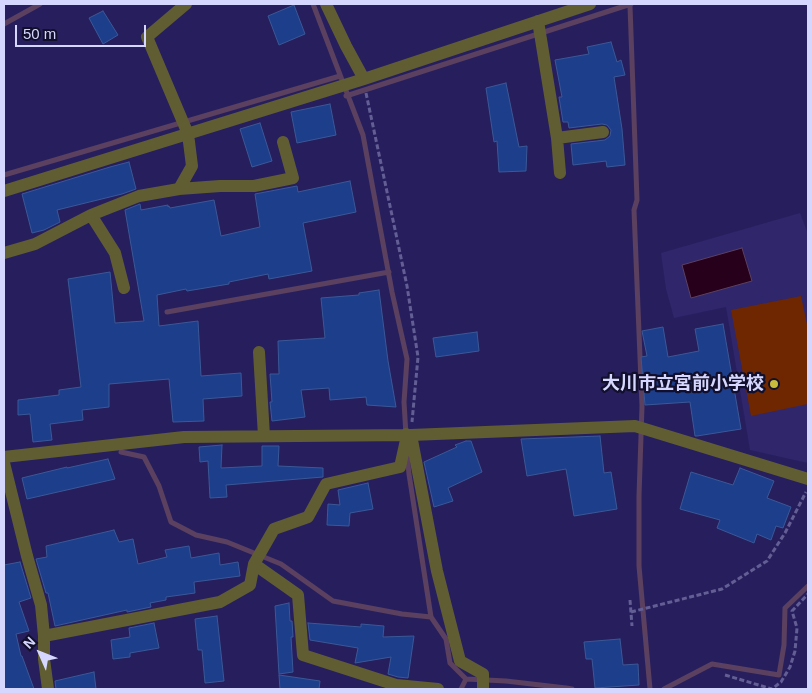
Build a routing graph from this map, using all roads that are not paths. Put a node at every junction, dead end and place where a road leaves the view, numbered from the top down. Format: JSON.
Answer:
{"nodes":[{"id":1,"x":186,"y":4,"type":"edge"},
{"id":2,"x":326,"y":4,"type":"edge"},
{"id":3,"x":590,"y":4,"type":"edge"},
{"id":4,"x":538,"y":21,"type":"junction"},
{"id":5,"x":364,"y":80,"type":"junction"},
{"id":6,"x":603,"y":132,"type":"dead end"},
{"id":7,"x":188,"y":134,"type":"junction"},
{"id":8,"x":557,"y":138,"type":"junction"},
{"id":9,"x":283,"y":142,"type":"dead end"},
{"id":10,"x":560,"y":174,"type":"dead end"},
{"id":11,"x":178,"y":189,"type":"junction"},
{"id":12,"x":4,"y":191,"type":"edge"},
{"id":13,"x":91,"y":216,"type":"junction"},
{"id":14,"x":4,"y":253,"type":"edge"},
{"id":15,"x":124,"y":288,"type":"dead end"},
{"id":16,"x":259,"y":352,"type":"dead end"},
{"id":17,"x":408,"y":434,"type":"junction"},
{"id":18,"x":264,"y":436,"type":"junction"},
{"id":19,"x":4,"y":457,"type":"edge"},
{"id":20,"x":4,"y":463,"type":"edge"},
{"id":21,"x":808,"y":479,"type":"edge"},
{"id":22,"x":254,"y":564,"type":"junction"},
{"id":23,"x":44,"y":636,"type":"junction"},
{"id":24,"x":48,"y":689,"type":"edge"},
{"id":25,"x":438,"y":689,"type":"edge"},
{"id":26,"x":483,"y":689,"type":"edge"}],
"edges":[{"from":1,"to":7,"type":"street"},
{"from":2,"to":5,"type":"street"},
{"from":3,"to":4,"type":"street"},
{"from":4,"to":5,"type":"street"},
{"from":4,"to":8,"type":"street"},
{"from":5,"to":7,"type":"street"},
{"from":6,"to":8,"type":"street"},
{"from":7,"to":11,"type":"street"},
{"from":7,"to":12,"type":"street"},
{"from":8,"to":10,"type":"street"},
{"from":9,"to":11,"type":"street"},
{"from":11,"to":13,"type":"street"},
{"from":13,"to":14,"type":"street"},
{"from":13,"to":15,"type":"street"},
{"from":16,"to":18,"type":"street"},
{"from":17,"to":18,"type":"street"},
{"from":17,"to":21,"type":"street"},
{"from":17,"to":22,"type":"street"},
{"from":17,"to":26,"type":"street"},
{"from":18,"to":19,"type":"street"},
{"from":20,"to":23,"type":"street"},
{"from":22,"to":23,"type":"street"},
{"from":22,"to":25,"type":"street"},
{"from":23,"to":24,"type":"street"}]}
